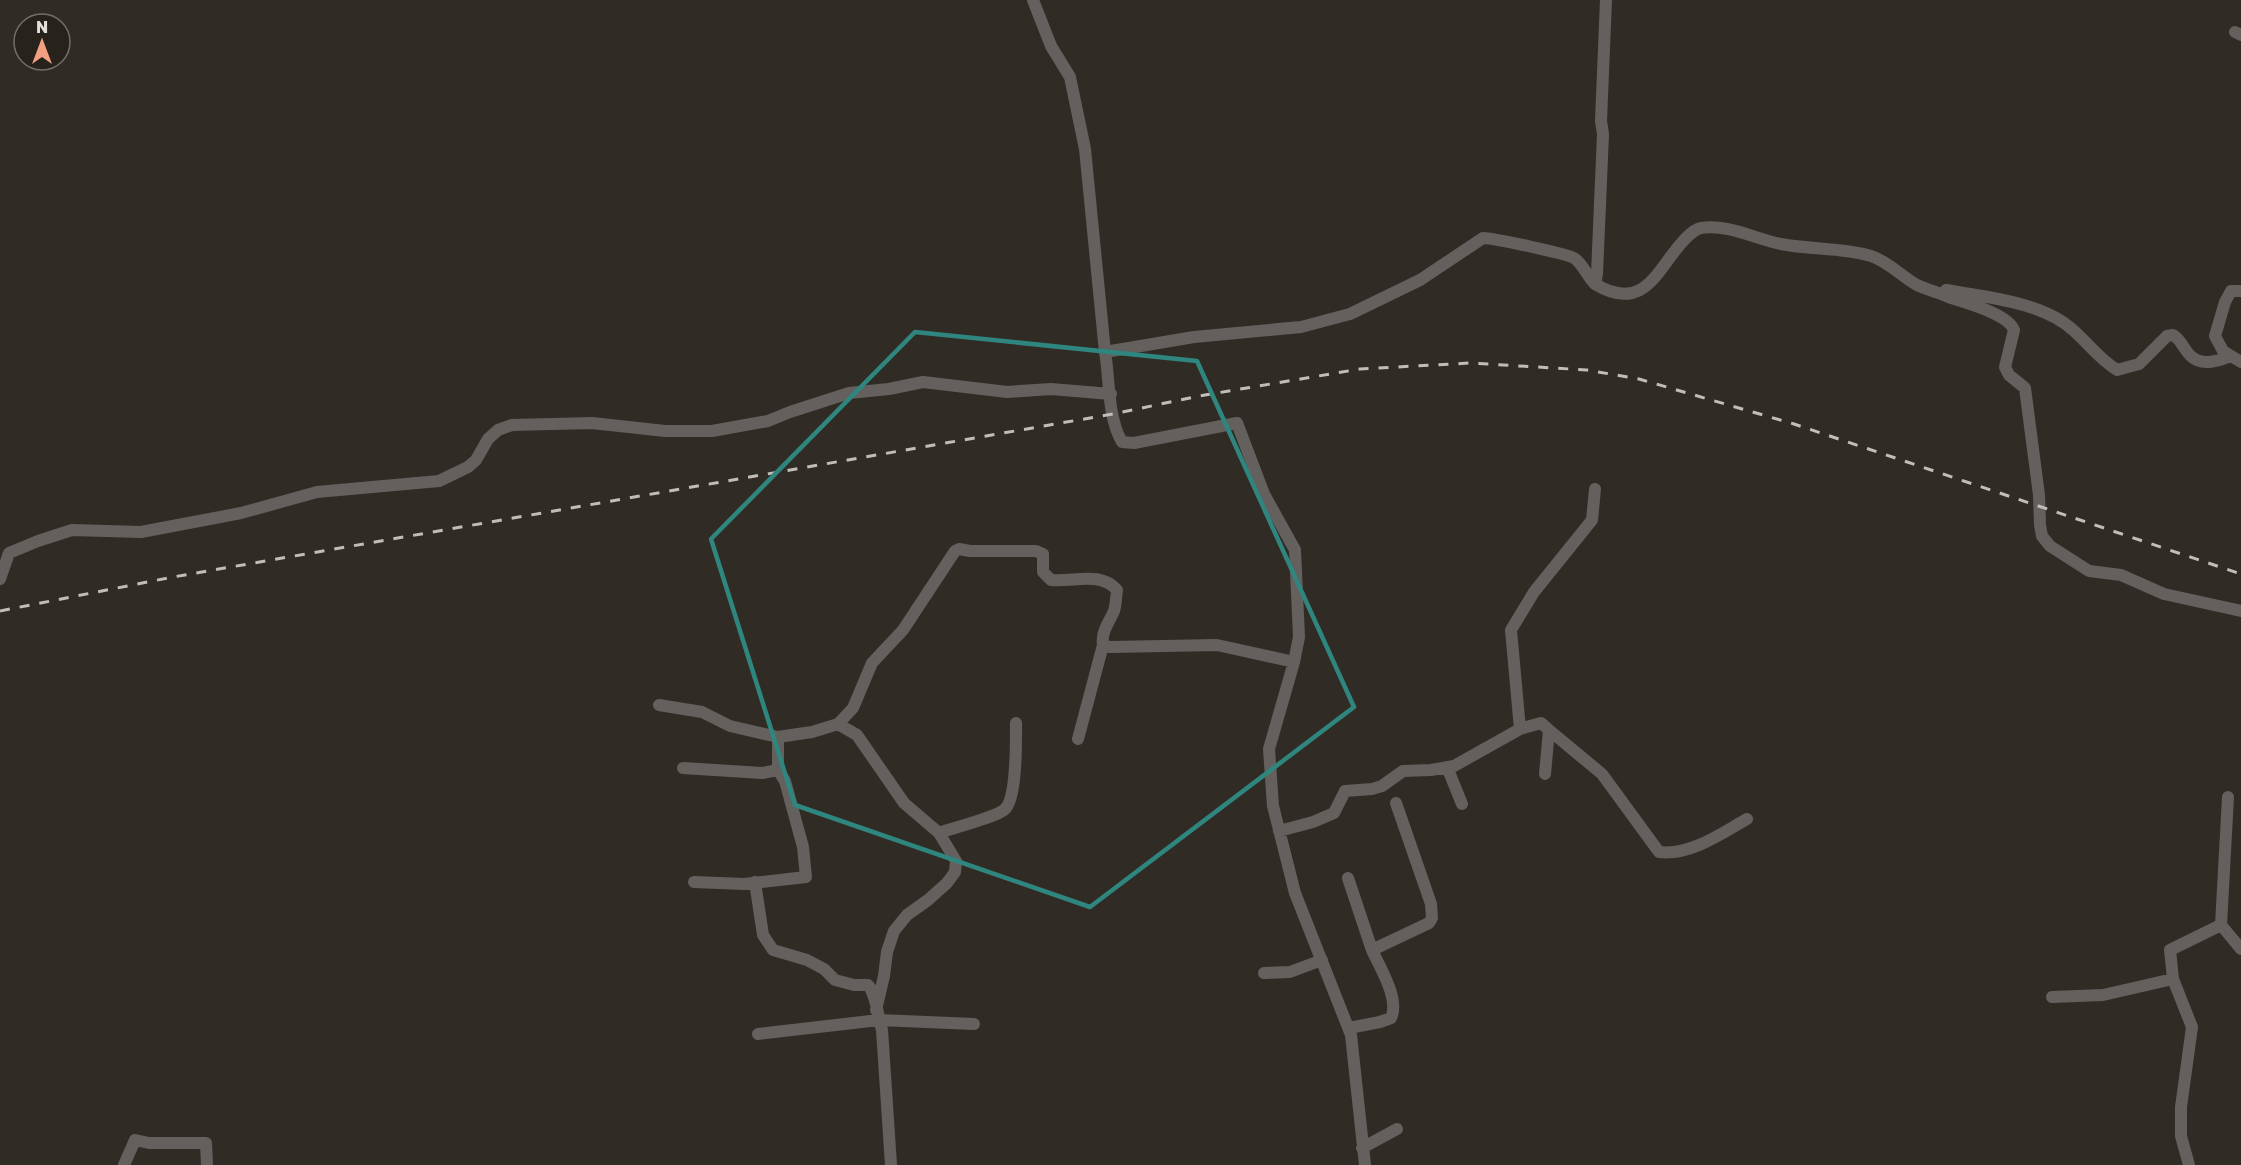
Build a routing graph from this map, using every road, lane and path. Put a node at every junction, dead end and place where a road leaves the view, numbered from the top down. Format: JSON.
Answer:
{"nodes":[{"id":1,"x":1033,"y":0,"type":"edge"},
{"id":2,"x":1606,"y":0,"type":"edge"},
{"id":3,"x":1595,"y":284,"type":"junction"},
{"id":4,"x":1921,"y":286,"type":"junction"},
{"id":5,"x":2241,"y":291,"type":"edge"},
{"id":6,"x":1105,"y":352,"type":"junction"},
{"id":7,"x":2236,"y":359,"type":"edge"},
{"id":8,"x":1111,"y":394,"type":"junction"},
{"id":9,"x":1595,"y":489,"type":"dead end"},
{"id":10,"x":0,"y":579,"type":"edge"},
{"id":11,"x":2241,"y":611,"type":"edge"},
{"id":12,"x":1103,"y":645,"type":"junction"},
{"id":13,"x":1294,"y":662,"type":"junction"},
{"id":14,"x":659,"y":705,"type":"dead end"},
{"id":15,"x":1016,"y":723,"type":"dead end"},
{"id":16,"x":838,"y":724,"type":"junction"},
{"id":17,"x":1520,"y":729,"type":"junction"},
{"id":18,"x":1549,"y":730,"type":"junction"},
{"id":19,"x":778,"y":737,"type":"junction"},
{"id":20,"x":1078,"y":739,"type":"dead end"},
{"id":21,"x":1447,"y":767,"type":"junction"},
{"id":22,"x":683,"y":768,"type":"dead end"},
{"id":23,"x":778,"y":770,"type":"junction"},
{"id":24,"x":1545,"y":774,"type":"dead end"},
{"id":25,"x":2228,"y":797,"type":"dead end"},
{"id":26,"x":1396,"y":803,"type":"dead end"},
{"id":27,"x":1462,"y":804,"type":"dead end"},
{"id":28,"x":1747,"y":819,"type":"dead end"},
{"id":29,"x":1279,"y":831,"type":"junction"},
{"id":30,"x":939,"y":833,"type":"junction"},
{"id":31,"x":1348,"y":878,"type":"dead end"},
{"id":32,"x":694,"y":882,"type":"dead end"},
{"id":33,"x":755,"y":882,"type":"junction"},
{"id":34,"x":2221,"y":926,"type":"junction"},
{"id":35,"x":2241,"y":949,"type":"edge"},
{"id":36,"x":1372,"y":950,"type":"junction"},
{"id":37,"x":1322,"y":960,"type":"junction"},
{"id":38,"x":1264,"y":973,"type":"dead end"},
{"id":39,"x":2173,"y":979,"type":"junction"},
{"id":40,"x":2052,"y":997,"type":"dead end"},
{"id":41,"x":878,"y":1015,"type":"junction"},
{"id":42,"x":974,"y":1024,"type":"dead end"},
{"id":43,"x":1348,"y":1028,"type":"junction"},
{"id":44,"x":758,"y":1034,"type":"dead end"},
{"id":45,"x":1397,"y":1129,"type":"dead end"},
{"id":46,"x":1362,"y":1148,"type":"junction"},
{"id":47,"x":124,"y":1165,"type":"edge"},
{"id":48,"x":207,"y":1165,"type":"edge"},
{"id":49,"x":891,"y":1165,"type":"edge"},
{"id":50,"x":1365,"y":1165,"type":"edge"},
{"id":51,"x":2189,"y":1165,"type":"edge"}],
"edges":[{"from":1,"to":6,"type":"street"},
{"from":2,"to":3,"type":"street"},
{"from":3,"to":4,"type":"street"},
{"from":3,"to":6,"type":"street"},
{"from":4,"to":7,"type":"street"},
{"from":4,"to":11,"type":"street"},
{"from":5,"to":7,"type":"street"},
{"from":6,"to":8,"type":"street"},
{"from":8,"to":10,"type":"street"},
{"from":8,"to":13,"type":"street"},
{"from":9,"to":17,"type":"street"},
{"from":12,"to":13,"type":"street"},
{"from":12,"to":16,"type":"street"},
{"from":12,"to":20,"type":"street"},
{"from":13,"to":29,"type":"street"},
{"from":14,"to":19,"type":"street"},
{"from":15,"to":30,"type":"street"},
{"from":16,"to":19,"type":"street"},
{"from":16,"to":30,"type":"street"},
{"from":17,"to":18,"type":"street"},
{"from":17,"to":21,"type":"street"},
{"from":18,"to":24,"type":"street"},
{"from":18,"to":28,"type":"street"},
{"from":19,"to":23,"type":"street"},
{"from":21,"to":27,"type":"street"},
{"from":21,"to":29,"type":"street"},
{"from":22,"to":23,"type":"street"},
{"from":23,"to":33,"type":"street"},
{"from":25,"to":34,"type":"street"},
{"from":26,"to":36,"type":"street"},
{"from":29,"to":37,"type":"street"},
{"from":30,"to":41,"type":"street"},
{"from":31,"to":36,"type":"street"},
{"from":32,"to":33,"type":"street"},
{"from":33,"to":41,"type":"street"},
{"from":34,"to":35,"type":"street"},
{"from":34,"to":39,"type":"street"},
{"from":36,"to":43,"type":"street"},
{"from":37,"to":38,"type":"street"},
{"from":37,"to":43,"type":"street"},
{"from":39,"to":40,"type":"street"},
{"from":39,"to":51,"type":"street"},
{"from":41,"to":42,"type":"street"},
{"from":41,"to":44,"type":"street"},
{"from":41,"to":49,"type":"street"},
{"from":43,"to":46,"type":"street"},
{"from":45,"to":46,"type":"street"},
{"from":46,"to":50,"type":"street"},
{"from":47,"to":48,"type":"street"}]}
